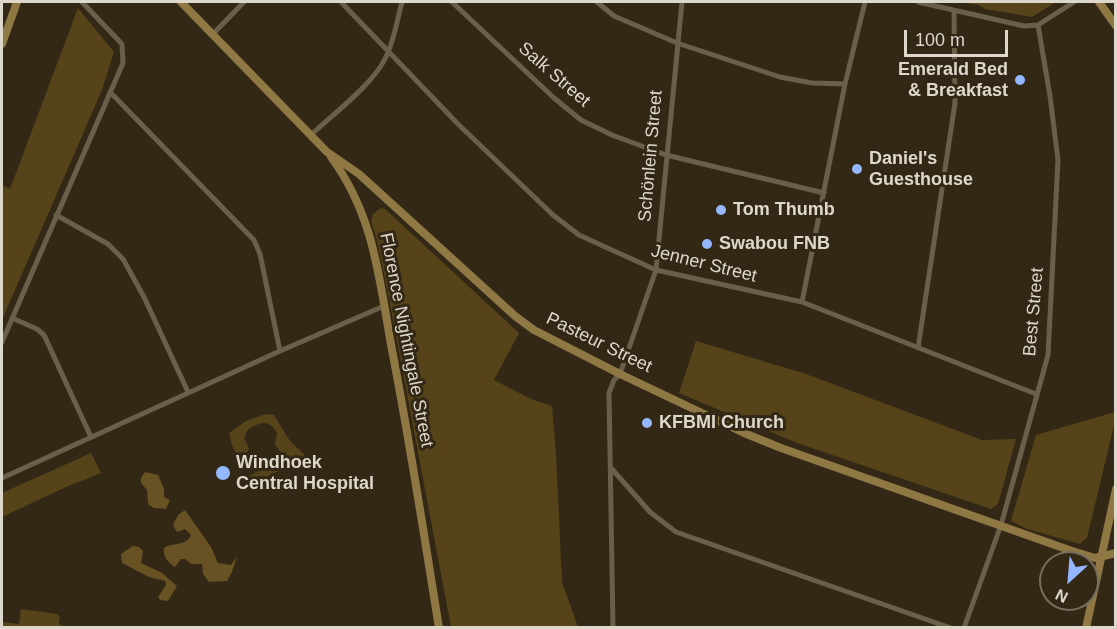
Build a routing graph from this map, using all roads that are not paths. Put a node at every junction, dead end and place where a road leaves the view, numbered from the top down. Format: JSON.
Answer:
{"nodes":[{"id":1,"x":17,"y":2,"type":"edge"},
{"id":2,"x":82,"y":2,"type":"edge"},
{"id":3,"x":180,"y":2,"type":"edge"},
{"id":4,"x":244,"y":2,"type":"edge"},
{"id":5,"x":341,"y":2,"type":"edge"},
{"id":6,"x":402,"y":2,"type":"edge"},
{"id":7,"x":452,"y":2,"type":"edge"},
{"id":8,"x":597,"y":2,"type":"edge"},
{"id":9,"x":682,"y":2,"type":"edge"},
{"id":10,"x":865,"y":2,"type":"edge"},
{"id":11,"x":918,"y":2,"type":"edge"},
{"id":12,"x":1074,"y":2,"type":"edge"},
{"id":13,"x":1099,"y":2,"type":"edge"},
{"id":14,"x":954,"y":10,"type":"junction"},
{"id":15,"x":1038,"y":25,"type":"junction"},
{"id":16,"x":1116,"y":26,"type":"edge"},
{"id":17,"x":212,"y":35,"type":"junction"},
{"id":18,"x":677,"y":43,"type":"junction"},
{"id":19,"x":2,"y":45,"type":"edge"},
{"id":20,"x":389,"y":52,"type":"junction"},
{"id":21,"x":845,"y":84,"type":"junction"},
{"id":22,"x":110,"y":92,"type":"junction"},
{"id":23,"x":311,"y":135,"type":"junction"},
{"id":24,"x":327,"y":152,"type":"junction"},
{"id":25,"x":666,"y":155,"type":"junction"},
{"id":26,"x":367,"y":181,"type":"junction"},
{"id":27,"x":352,"y":192,"type":"junction"},
{"id":28,"x":824,"y":193,"type":"junction"},
{"id":29,"x":56,"y":215,"type":"junction"},
{"id":30,"x":656,"y":270,"type":"junction"},
{"id":31,"x":802,"y":302,"type":"junction"},
{"id":32,"x":384,"y":306,"type":"junction"},
{"id":33,"x":12,"y":318,"type":"junction"},
{"id":34,"x":2,"y":342,"type":"edge"},
{"id":35,"x":918,"y":348,"type":"junction"},
{"id":36,"x":279,"y":351,"type":"junction"},
{"id":37,"x":620,"y":374,"type":"junction"},
{"id":38,"x":188,"y":392,"type":"junction"},
{"id":39,"x":1036,"y":394,"type":"junction"},
{"id":40,"x":91,"y":437,"type":"junction"},
{"id":41,"x":610,"y":468,"type":"junction"},
{"id":42,"x":2,"y":478,"type":"edge"},
{"id":43,"x":1116,"y":489,"type":"edge"},
{"id":44,"x":1001,"y":525,"type":"junction"},
{"id":45,"x":426,"y":543,"type":"junction"},
{"id":46,"x":1116,"y":553,"type":"edge"},
{"id":47,"x":1101,"y":556,"type":"junction"},
{"id":48,"x":439,"y":627,"type":"edge"},
{"id":49,"x":445,"y":627,"type":"edge"},
{"id":50,"x":613,"y":627,"type":"edge"},
{"id":51,"x":951,"y":627,"type":"edge"},
{"id":52,"x":964,"y":627,"type":"edge"},
{"id":53,"x":1086,"y":627,"type":"edge"}],
"edges":[{"from":1,"to":19,"type":"main road"},
{"from":2,"to":22,"type":"street"},
{"from":3,"to":17,"type":"main road","name":"Pasteur Street"},
{"from":4,"to":17,"type":"street"},
{"from":5,"to":20,"type":"street","name":"Jenner Street"},
{"from":6,"to":20,"type":"street"},
{"from":7,"to":25,"type":"street","name":"Salk Street"},
{"from":8,"to":18,"type":"street"},
{"from":9,"to":18,"type":"street","name":"Schönlein Street"},
{"from":10,"to":21,"type":"street"},
{"from":11,"to":14,"type":"street"},
{"from":12,"to":15,"type":"street"},
{"from":13,"to":16,"type":"main road"},
{"from":14,"to":15,"type":"street"},
{"from":14,"to":35,"type":"street"},
{"from":15,"to":39,"type":"street","name":"Best Street"},
{"from":17,"to":23,"type":"main road","name":"Pasteur Street"},
{"from":18,"to":21,"type":"street"},
{"from":18,"to":25,"type":"street","name":"Schönlein Street"},
{"from":20,"to":23,"type":"street"},
{"from":20,"to":30,"type":"street","name":"Jenner Street"},
{"from":21,"to":28,"type":"street"},
{"from":22,"to":29,"type":"street"},
{"from":22,"to":36,"type":"street"},
{"from":23,"to":24,"type":"main road","name":"Pasteur Street"},
{"from":24,"to":26,"type":"main road","name":"Pasteur Street"},
{"from":24,"to":27,"type":"main road","name":"Florence Nightingale Street"},
{"from":25,"to":28,"type":"street","name":"Salk Street"},
{"from":25,"to":30,"type":"street","name":"Schönlein Street"},
{"from":26,"to":27,"type":"main road"},
{"from":26,"to":37,"type":"main road","name":"Pasteur Street"},
{"from":27,"to":32,"type":"main road","name":"Florence Nightingale Street"},
{"from":28,"to":31,"type":"street"},
{"from":29,"to":33,"type":"street"},
{"from":29,"to":38,"type":"street"},
{"from":30,"to":31,"type":"street","name":"Jenner Street"},
{"from":30,"to":37,"type":"street","name":"Schönlein Street"},
{"from":31,"to":35,"type":"street","name":"Jenner Street"},
{"from":32,"to":36,"type":"street"},
{"from":32,"to":45,"type":"main road","name":"Florence Nightingale Street"},
{"from":33,"to":34,"type":"street"},
{"from":33,"to":40,"type":"street"},
{"from":35,"to":39,"type":"street","name":"Jenner Street"},
{"from":36,"to":38,"type":"street"},
{"from":37,"to":41,"type":"street","name":"Schönlein Street"},
{"from":37,"to":44,"type":"main road","name":"Pasteur Street"},
{"from":38,"to":40,"type":"street"},
{"from":39,"to":44,"type":"street","name":"Best Street"},
{"from":40,"to":42,"type":"street"},
{"from":41,"to":50,"type":"street","name":"Schönlein Street"},
{"from":41,"to":51,"type":"street"},
{"from":43,"to":47,"type":"main road"},
{"from":44,"to":47,"type":"main road","name":"Pasteur Street"},
{"from":44,"to":52,"type":"street","name":"Best Street"},
{"from":45,"to":48,"type":"main road","name":"Florence Nightingale Street"},
{"from":45,"to":49,"type":"main road","name":"Florence Nightingale Street"},
{"from":46,"to":47,"type":"main road"},
{"from":47,"to":53,"type":"main road"}]}
